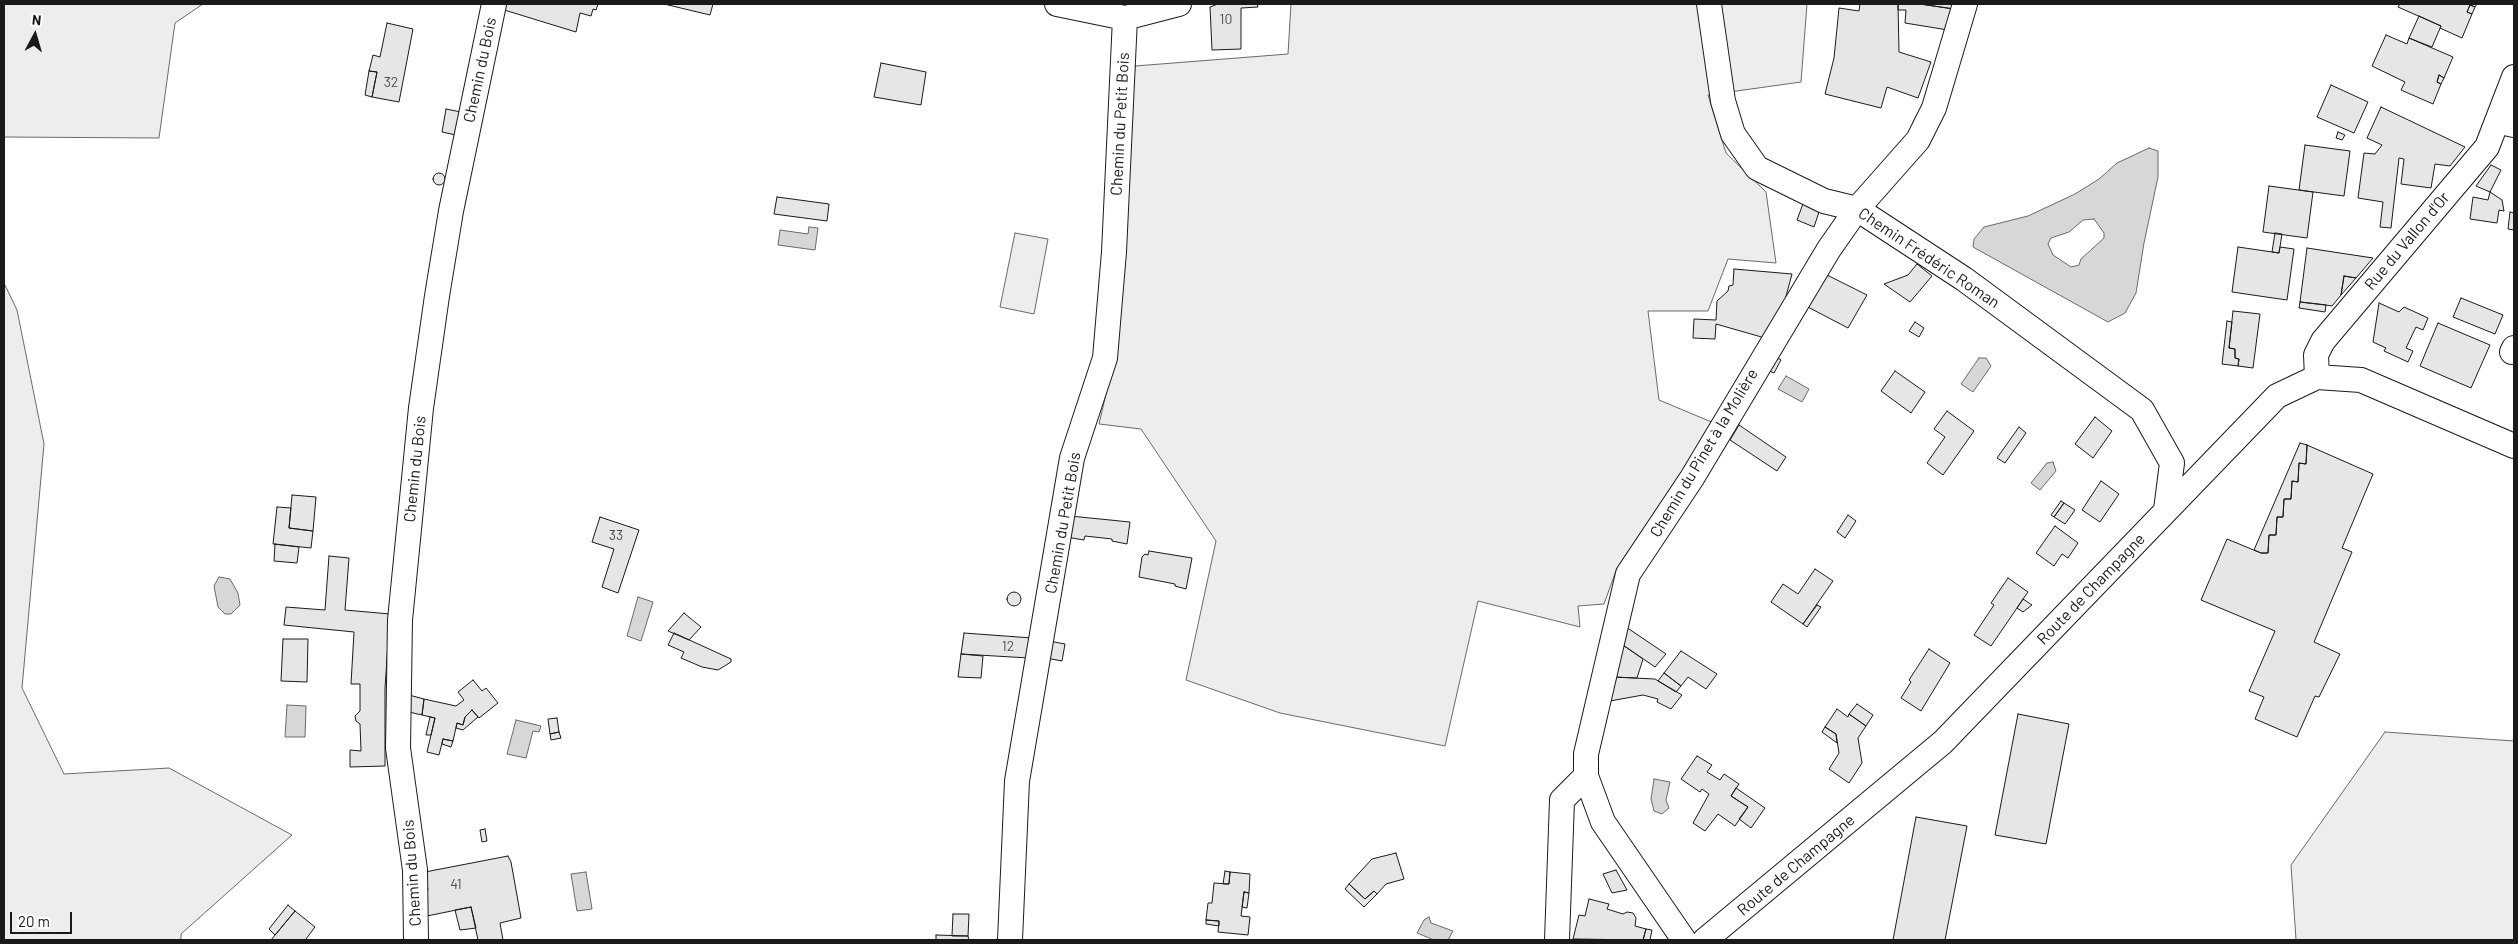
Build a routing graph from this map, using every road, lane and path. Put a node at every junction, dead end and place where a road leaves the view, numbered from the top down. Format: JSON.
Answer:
{"nodes":[{"id":1,"x":494,"y":4,"type":"edge"},
{"id":2,"x":1057,"y":4,"type":"edge"},
{"id":3,"x":1179,"y":4,"type":"edge"},
{"id":4,"x":1709,"y":4,"type":"edge"},
{"id":5,"x":1965,"y":4,"type":"edge"},
{"id":6,"x":1125,"y":18,"type":"junction"},
{"id":7,"x":2514,"y":77,"type":"edge"},
{"id":8,"x":2506,"y":123,"type":"edge"},
{"id":9,"x":1857,"y":209,"type":"junction"},
{"id":10,"x":2317,"y":377,"type":"junction"},
{"id":11,"x":2514,"y":446,"type":"edge"},
{"id":12,"x":2166,"y":510,"type":"junction"},
{"id":13,"x":1586,"y":776,"type":"junction"},
{"id":14,"x":416,"y":940,"type":"edge"},
{"id":15,"x":1010,"y":940,"type":"edge"},
{"id":16,"x":1557,"y":940,"type":"edge"},
{"id":17,"x":1684,"y":940,"type":"edge"},
{"id":18,"x":1705,"y":940,"type":"edge"}],
"edges":[{"from":1,"to":14,"type":"street","name":"Chemin du Bois"},
{"from":2,"to":6,"type":"street"},
{"from":3,"to":6,"type":"street"},
{"from":4,"to":9,"type":"street","name":"Chemin Frédéric Roman"},
{"from":5,"to":9,"type":"street","name":"Chemin du Pinet à la Molière"},
{"from":6,"to":15,"type":"street","name":"Chemin du Petit Bois"},
{"from":7,"to":8,"type":"street","name":"Rue du Vallon d'Or"},
{"from":8,"to":10,"type":"street","name":"Rue du Vallon d'Or"},
{"from":9,"to":12,"type":"street","name":"Chemin Frédéric Roman"},
{"from":9,"to":13,"type":"street","name":"Chemin du Pinet à la Molière"},
{"from":10,"to":11,"type":"street","name":"Route de Champagne"},
{"from":10,"to":12,"type":"street","name":"Route de Champagne"},
{"from":12,"to":18,"type":"street","name":"Route de Champagne"},
{"from":13,"to":16,"type":"street"},
{"from":13,"to":17,"type":"street"}]}
